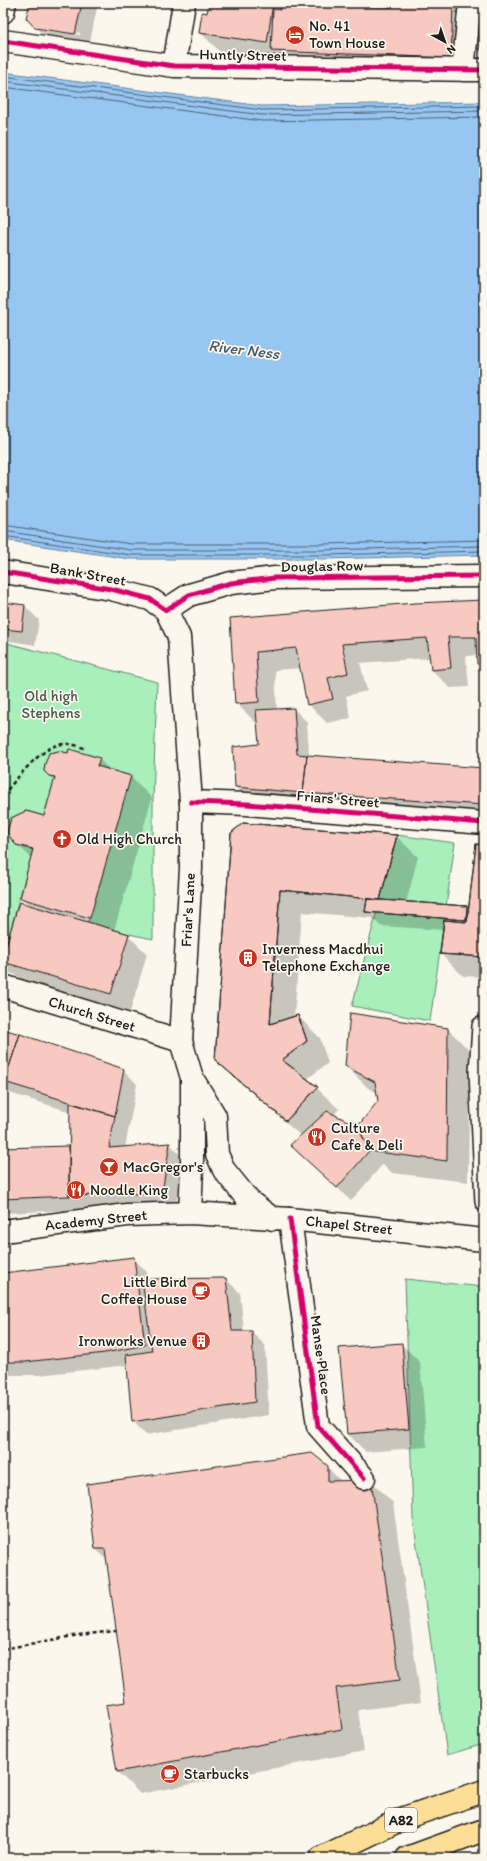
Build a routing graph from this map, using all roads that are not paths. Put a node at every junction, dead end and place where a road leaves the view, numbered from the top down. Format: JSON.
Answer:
{"nodes":[{"id":1,"x":5,"y":3,"type":"edge"},
{"id":2,"x":184,"y":3,"type":"edge"},
{"id":3,"x":470,"y":3,"type":"edge"},
{"id":4,"x":3,"y":12,"type":"edge"},
{"id":5,"x":3,"y":41,"type":"edge"},
{"id":6,"x":174,"y":66,"type":"junction"},
{"id":7,"x":473,"y":70,"type":"edge"},
{"id":8,"x":3,"y":572,"type":"edge"},
{"id":9,"x":484,"y":576,"type":"edge"},
{"id":10,"x":166,"y":610,"type":"junction"},
{"id":11,"x":191,"y":802,"type":"junction"},
{"id":12,"x":484,"y":823,"type":"edge"},
{"id":13,"x":3,"y":986,"type":"edge"},
{"id":14,"x":484,"y":1025,"type":"edge"},
{"id":15,"x":181,"y":1041,"type":"junction"},
{"id":16,"x":192,"y":1078,"type":"junction"},
{"id":17,"x":484,"y":1202,"type":"edge"},
{"id":18,"x":190,"y":1213,"type":"junction"},
{"id":19,"x":282,"y":1219,"type":"junction"},
{"id":20,"x":3,"y":1231,"type":"edge"},
{"id":21,"x":484,"y":1240,"type":"edge"},
{"id":22,"x":364,"y":1478,"type":"dead end"},
{"id":23,"x":484,"y":1791,"type":"edge"},
{"id":24,"x":484,"y":1830,"type":"edge"},
{"id":25,"x":321,"y":1858,"type":"edge"},
{"id":26,"x":407,"y":1858,"type":"edge"}],
"edges":[{"from":1,"to":4,"type":"street"},
{"from":2,"to":6,"type":"street"},
{"from":3,"to":7,"type":"street"},
{"from":5,"to":6,"type":"street","name":"Huntly Street"},
{"from":6,"to":7,"type":"street","name":"Huntly Street"},
{"from":8,"to":10,"type":"street","name":"Bank Street"},
{"from":9,"to":10,"type":"street","name":"Douglas Row"},
{"from":10,"to":11,"type":"street","name":"Friar's Lane"},
{"from":11,"to":12,"type":"street","name":"Friars' Street"},
{"from":11,"to":15,"type":"street","name":"Friar's Lane"},
{"from":13,"to":15,"type":"street","name":"Church Street"},
{"from":14,"to":17,"type":"lane"},
{"from":15,"to":16,"type":"street","name":"Friar's Lane"},
{"from":16,"to":18,"type":"street","name":"Friar's Lane"},
{"from":16,"to":19,"type":"street"},
{"from":18,"to":19,"type":"street","name":"Chapel Street"},
{"from":18,"to":20,"type":"street","name":"Academy Street"},
{"from":19,"to":21,"type":"street","name":"Chapel Street"},
{"from":19,"to":22,"type":"street","name":"Manse Place"},
{"from":23,"to":25,"type":"highway","number":"A82"},
{"from":24,"to":26,"type":"highway","number":"A82"}]}
